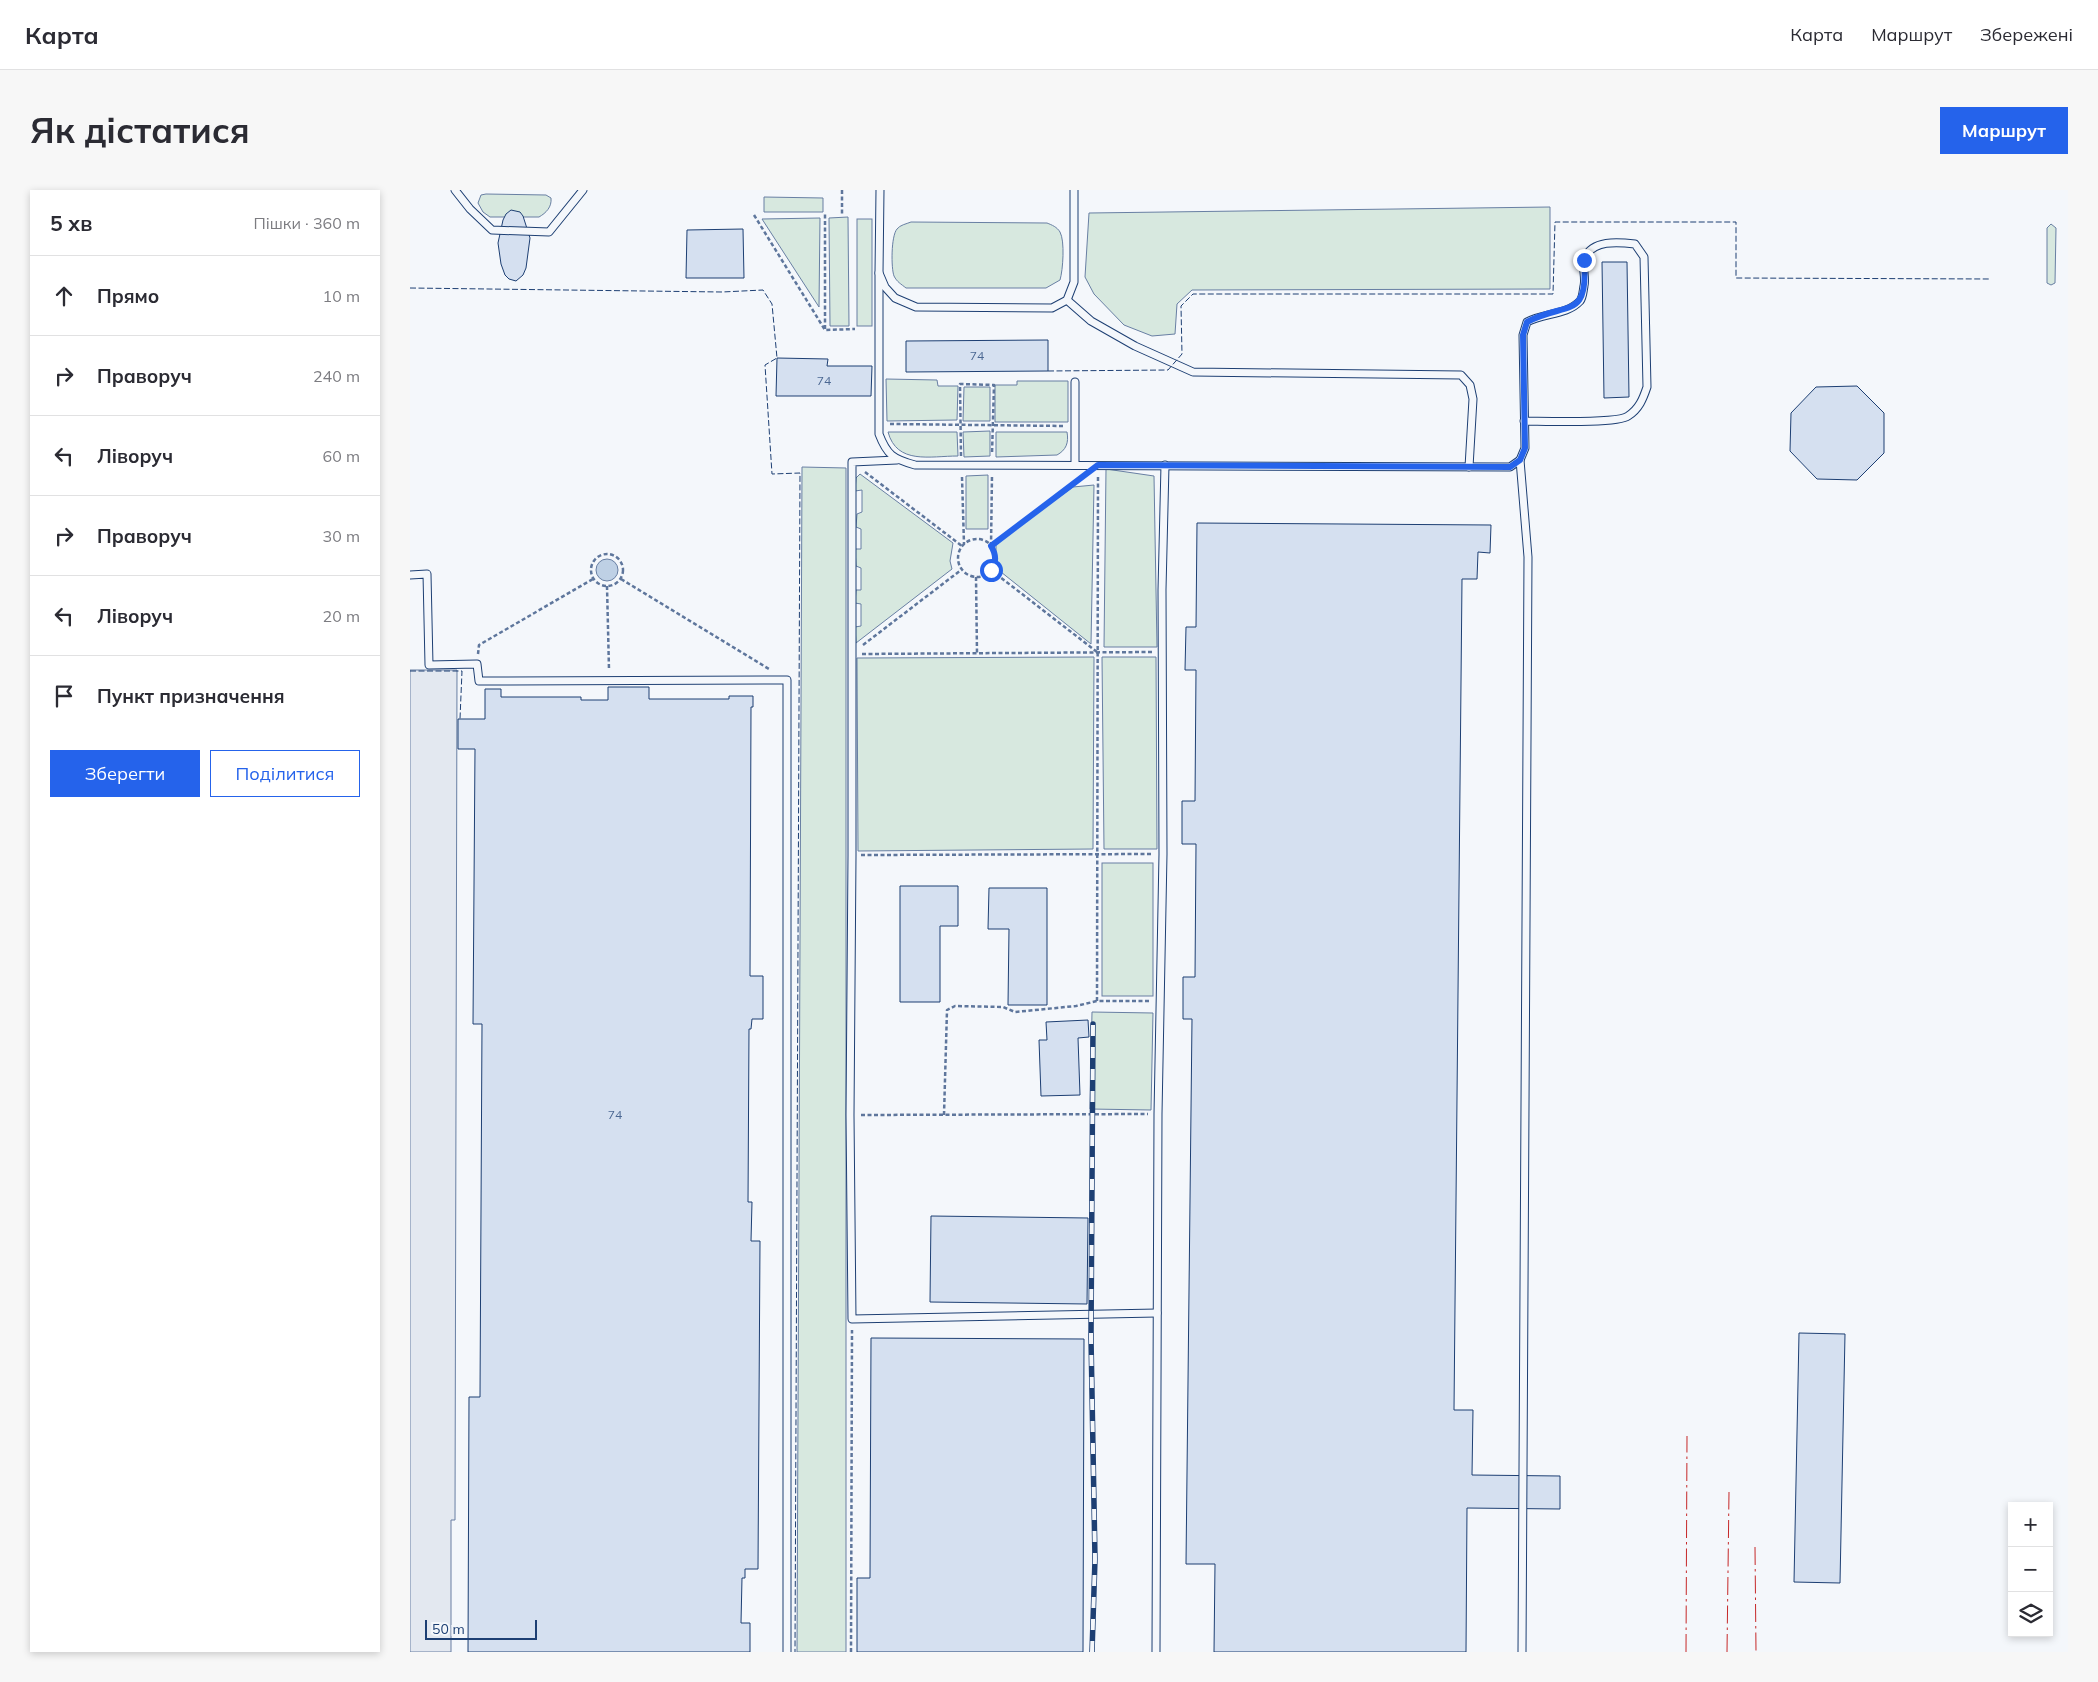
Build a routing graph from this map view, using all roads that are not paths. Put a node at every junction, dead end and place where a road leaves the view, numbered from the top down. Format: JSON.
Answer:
{"nodes":[{"id":1,"x":456,"y":190,"type":"edge"},
{"id":2,"x":584,"y":190,"type":"edge"},
{"id":3,"x":880,"y":190,"type":"edge"},
{"id":4,"x":1074,"y":190,"type":"edge"},
{"id":5,"x":879,"y":273,"type":"junction"},
{"id":6,"x":1067,"y":300,"type":"junction"},
{"id":7,"x":1075,"y":382,"type":"dead end"},
{"id":8,"x":1524,"y":421,"type":"junction"},
{"id":9,"x":897,"y":460,"type":"junction"},
{"id":10,"x":1520,"y":460,"type":"junction"},
{"id":11,"x":1075,"y":465,"type":"junction"},
{"id":12,"x":1165,"y":465,"type":"junction"},
{"id":13,"x":1469,"y":467,"type":"junction"},
{"id":14,"x":410,"y":575,"type":"edge"},
{"id":15,"x":1157,"y":1313,"type":"junction"},
{"id":16,"x":787,"y":1652,"type":"edge"},
{"id":17,"x":1156,"y":1652,"type":"edge"},
{"id":18,"x":1522,"y":1652,"type":"edge"}],
"edges":[{"from":1,"to":2,"type":"lane"},
{"from":3,"to":5,"type":"lane"},
{"from":4,"to":6,"type":"lane"},
{"from":5,"to":6,"type":"lane"},
{"from":5,"to":9,"type":"lane"},
{"from":6,"to":13,"type":"lane"},
{"from":7,"to":11,"type":"lane"},
{"from":8,"to":8,"type":"lane"},
{"from":8,"to":10,"type":"lane"},
{"from":9,"to":11,"type":"lane"},
{"from":9,"to":15,"type":"lane"},
{"from":10,"to":13,"type":"lane"},
{"from":10,"to":18,"type":"lane"},
{"from":11,"to":12,"type":"lane"},
{"from":12,"to":13,"type":"lane"},
{"from":12,"to":15,"type":"lane"},
{"from":14,"to":16,"type":"lane"},
{"from":15,"to":17,"type":"lane"}]}
